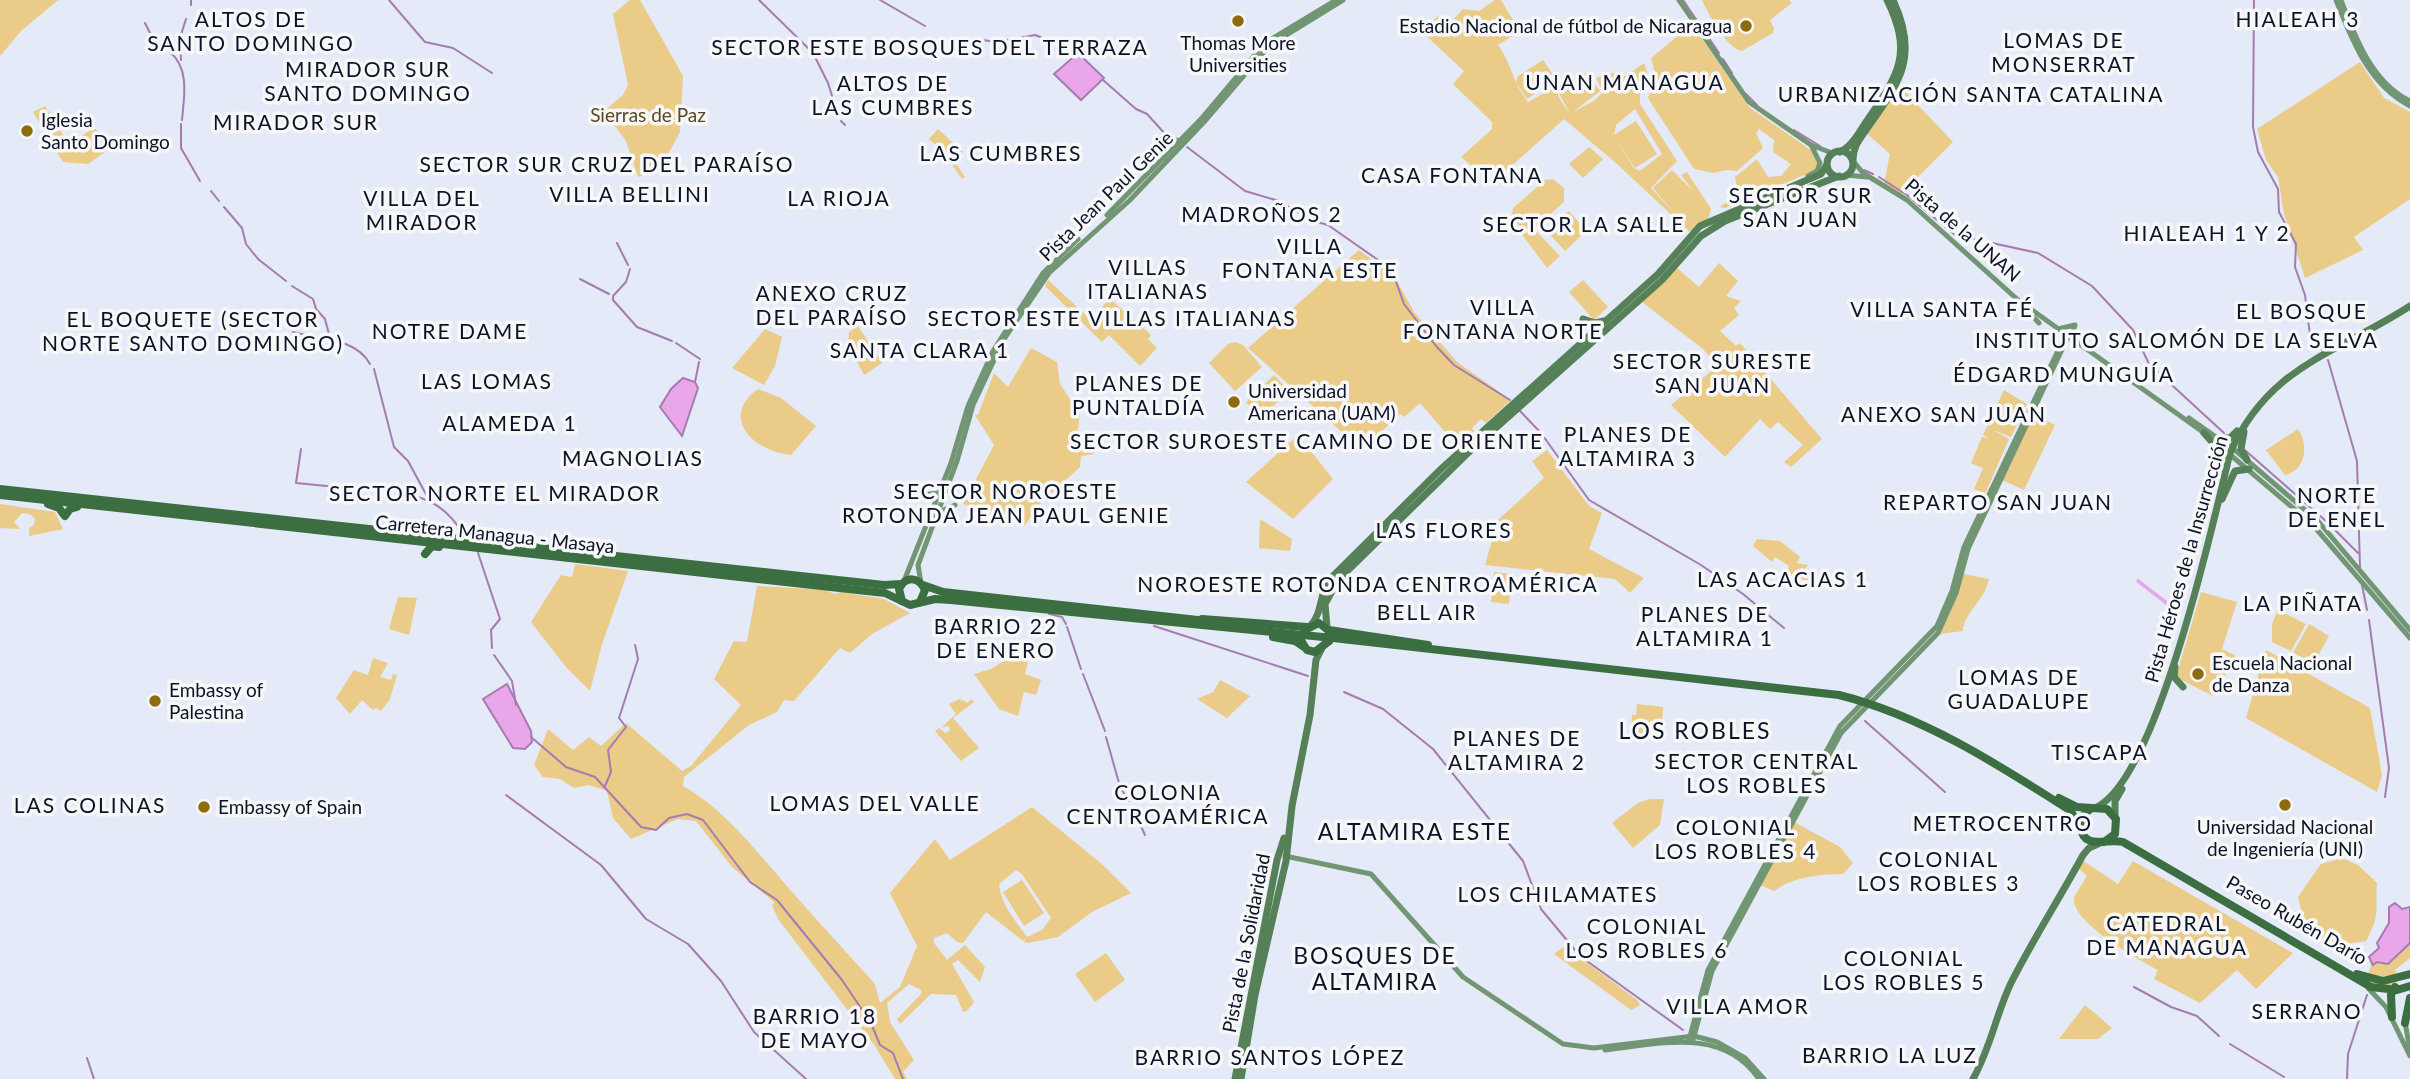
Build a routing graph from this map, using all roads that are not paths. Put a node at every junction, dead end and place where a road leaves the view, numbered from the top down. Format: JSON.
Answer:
{"nodes":[{"id":1,"x":1336,"y":0,"type":"edge"},
{"id":2,"x":1343,"y":0,"type":"edge"},
{"id":3,"x":1679,"y":0,"type":"edge"},
{"id":4,"x":1887,"y":0,"type":"edge"},
{"id":5,"x":1893,"y":0,"type":"edge"},
{"id":6,"x":2340,"y":1,"type":"edge"},
{"id":7,"x":2410,"y":104,"type":"edge"},
{"id":8,"x":1195,"y":132,"type":"junction"},
{"id":9,"x":1186,"y":136,"type":"junction"},
{"id":10,"x":1811,"y":145,"type":"junction"},
{"id":11,"x":1836,"y":153,"type":"junction"},
{"id":12,"x":1173,"y":155,"type":"junction"},
{"id":13,"x":1853,"y":160,"type":"junction"},
{"id":14,"x":1826,"y":164,"type":"junction"},
{"id":15,"x":1843,"y":175,"type":"junction"},
{"id":16,"x":1871,"y":178,"type":"junction"},
{"id":17,"x":1793,"y":185,"type":"junction"},
{"id":18,"x":1103,"y":221,"type":"junction"},
{"id":19,"x":1714,"y":222,"type":"junction"},
{"id":20,"x":1082,"y":239,"type":"junction"},
{"id":21,"x":1067,"y":254,"type":"junction"},
{"id":22,"x":1047,"y":268,"type":"junction"},
{"id":23,"x":2021,"y":302,"type":"junction"},
{"id":24,"x":2410,"y":308,"type":"edge"},
{"id":25,"x":2031,"y":310,"type":"junction"},
{"id":26,"x":1611,"y":317,"type":"junction"},
{"id":27,"x":1583,"y":319,"type":"dead end"},
{"id":28,"x":2039,"y":323,"type":"dead end"},
{"id":29,"x":2058,"y":329,"type":"junction"},
{"id":30,"x":2066,"y":336,"type":"junction"},
{"id":31,"x":2075,"y":345,"type":"junction"},
{"id":32,"x":2060,"y":351,"type":"junction"},
{"id":33,"x":2099,"y":358,"type":"junction"},
{"id":34,"x":2181,"y":415,"type":"junction"},
{"id":35,"x":2243,"y":429,"type":"junction"},
{"id":36,"x":2204,"y":433,"type":"junction"},
{"id":37,"x":2219,"y":438,"type":"junction"},
{"id":38,"x":2233,"y":452,"type":"junction"},
{"id":39,"x":2248,"y":465,"type":"junction"},
{"id":40,"x":2226,"y":471,"type":"junction"},
{"id":41,"x":0,"y":489,"type":"edge"},
{"id":42,"x":2271,"y":489,"type":"junction"},
{"id":43,"x":939,"y":493,"type":"junction"},
{"id":44,"x":2285,"y":493,"type":"junction"},
{"id":45,"x":0,"y":495,"type":"edge"},
{"id":46,"x":26,"y":495,"type":"junction"},
{"id":47,"x":2222,"y":499,"type":"junction"},
{"id":48,"x":110,"y":504,"type":"junction"},
{"id":49,"x":955,"y":505,"type":"dead end"},
{"id":50,"x":2294,"y":508,"type":"junction"},
{"id":51,"x":935,"y":512,"type":"junction"},
{"id":52,"x":295,"y":522,"type":"junction"},
{"id":53,"x":267,"y":525,"type":"junction"},
{"id":54,"x":319,"y":530,"type":"junction"},
{"id":55,"x":400,"y":533,"type":"junction"},
{"id":56,"x":457,"y":539,"type":"junction"},
{"id":57,"x":425,"y":549,"type":"junction"},
{"id":58,"x":2361,"y":578,"type":"junction"},
{"id":59,"x":1330,"y":579,"type":"junction"},
{"id":60,"x":902,"y":583,"type":"junction"},
{"id":61,"x":922,"y":584,"type":"junction"},
{"id":62,"x":902,"y":601,"type":"junction"},
{"id":63,"x":2377,"y":601,"type":"junction"},
{"id":64,"x":920,"y":602,"type":"junction"},
{"id":65,"x":1325,"y":604,"type":"junction"},
{"id":66,"x":2387,"y":605,"type":"junction"},
{"id":67,"x":2388,"y":614,"type":"junction"},
{"id":68,"x":1185,"y":621,"type":"junction"},
{"id":69,"x":1308,"y":627,"type":"junction"},
{"id":70,"x":2410,"y":630,"type":"edge"},
{"id":71,"x":1328,"y":637,"type":"junction"},
{"id":72,"x":2410,"y":638,"type":"edge"},
{"id":73,"x":1304,"y":645,"type":"junction"},
{"id":74,"x":2175,"y":667,"type":"junction"},
{"id":75,"x":1798,"y":690,"type":"junction"},
{"id":76,"x":2166,"y":696,"type":"junction"},
{"id":77,"x":1821,"y":697,"type":"dead end"},
{"id":78,"x":1868,"y":701,"type":"junction"},
{"id":79,"x":1971,"y":750,"type":"junction"},
{"id":80,"x":1296,"y":783,"type":"junction"},
{"id":81,"x":2095,"y":807,"type":"junction"},
{"id":82,"x":2115,"y":818,"type":"junction"},
{"id":83,"x":2082,"y":832,"type":"junction"},
{"id":84,"x":2103,"y":843,"type":"junction"},
{"id":85,"x":1285,"y":859,"type":"junction"},
{"id":86,"x":1311,"y":862,"type":"junction"},
{"id":87,"x":2304,"y":946,"type":"junction"},
{"id":88,"x":2024,"y":957,"type":"junction"},
{"id":89,"x":2015,"y":970,"type":"junction"},
{"id":90,"x":2346,"y":970,"type":"junction"},
{"id":91,"x":2408,"y":975,"type":"edge"},
{"id":92,"x":2363,"y":984,"type":"junction"},
{"id":93,"x":2010,"y":985,"type":"junction"},
{"id":94,"x":2410,"y":986,"type":"edge"},
{"id":95,"x":1243,"y":996,"type":"dead end"},
{"id":96,"x":2410,"y":1000,"type":"edge"},
{"id":97,"x":1252,"y":1005,"type":"junction"},
{"id":98,"x":2392,"y":1017,"type":"junction"},
{"id":99,"x":1695,"y":1023,"type":"junction"},
{"id":100,"x":2405,"y":1023,"type":"joint"},
{"id":101,"x":1680,"y":1036,"type":"junction"},
{"id":102,"x":1691,"y":1038,"type":"junction"},
{"id":103,"x":1709,"y":1041,"type":"junction"},
{"id":104,"x":1630,"y":1047,"type":"junction"},
{"id":105,"x":2410,"y":1050,"type":"edge"},
{"id":106,"x":1636,"y":1052,"type":"dead end"},
{"id":107,"x":2410,"y":1056,"type":"edge"},
{"id":108,"x":1982,"y":1064,"type":"junction"},
{"id":109,"x":1971,"y":1066,"type":"dead end"},
{"id":110,"x":1754,"y":1068,"type":"junction"},
{"id":111,"x":1235,"y":1079,"type":"edge"},
{"id":112,"x":1241,"y":1079,"type":"edge"},
{"id":113,"x":1762,"y":1079,"type":"edge"},
{"id":114,"x":1973,"y":1079,"type":"edge"}],
"edges":[{"from":1,"to":9,"type":"main road","name":"Pista Jean Paul Genie"},
{"from":2,"to":8,"type":"main road","name":"Pista Jean Paul Genie"},
{"from":3,"to":10,"type":"main road"},
{"from":4,"to":11,"type":"main road"},
{"from":5,"to":13,"type":"main road"},
{"from":6,"to":7,"type":"main road"},
{"from":8,"to":9,"type":"main road"},
{"from":8,"to":12,"type":"main road","name":"Pista Jean Paul Genie"},
{"from":9,"to":12,"type":"main road"},
{"from":9,"to":18,"type":"main road","name":"Pista Jean Paul Genie"},
{"from":10,"to":11,"type":"main road"},
{"from":10,"to":14,"type":"main road"},
{"from":10,"to":17,"type":"main road"},
{"from":11,"to":13,"type":"main road"},
{"from":11,"to":14,"type":"main road"},
{"from":12,"to":18,"type":"main road","name":"Pista Jean Paul Genie"},
{"from":13,"to":15,"type":"main road"},
{"from":13,"to":16,"type":"main road","name":"Pista de la UNAN"},
{"from":14,"to":15,"type":"main road"},
{"from":14,"to":17,"type":"main road"},
{"from":15,"to":16,"type":"main road","name":"Pista de la UNAN"},
{"from":15,"to":19,"type":"main road"},
{"from":16,"to":23,"type":"main road","name":"Pista de la UNAN"},
{"from":17,"to":19,"type":"main road"},
{"from":18,"to":20,"type":"main road","name":"Pista Jean Paul Genie"},
{"from":19,"to":26,"type":"main road"},
{"from":19,"to":65,"type":"main road"},
{"from":20,"to":21,"type":"main road"},
{"from":20,"to":22,"type":"main road","name":"Pista Jean Paul Genie"},
{"from":21,"to":22,"type":"main road"},
{"from":21,"to":51,"type":"main road","name":"Pista Jean Paul Genie"},
{"from":22,"to":43,"type":"main road","name":"Pista Jean Paul Genie"},
{"from":23,"to":25,"type":"main road","name":"Pista de la UNAN"},
{"from":23,"to":28,"type":"main road"},
{"from":24,"to":35,"type":"main road","name":"Pista Héroes de la Insurrección"},
{"from":25,"to":29,"type":"main road","name":"Pista de la UNAN"},
{"from":25,"to":30,"type":"main road","name":"Pista de la UNAN"},
{"from":26,"to":27,"type":"main road"},
{"from":26,"to":59,"type":"main road"},
{"from":29,"to":30,"type":"main road","name":"Pista de la UNAN"},
{"from":29,"to":31,"type":"main road"},
{"from":30,"to":31,"type":"main road","name":"Pista de la UNAN"},
{"from":30,"to":32,"type":"main road"},
{"from":30,"to":33,"type":"main road","name":"Pista de la UNAN"},
{"from":30,"to":78,"type":"main road"},
{"from":31,"to":32,"type":"main road"},
{"from":31,"to":33,"type":"main road","name":"Pista de la UNAN"},
{"from":32,"to":78,"type":"main road"},
{"from":33,"to":34,"type":"main road","name":"Pista de la UNAN"},
{"from":34,"to":36,"type":"main road","name":"Pista de la UNAN"},
{"from":34,"to":37,"type":"main road","name":"Pista de la UNAN"},
{"from":35,"to":37,"type":"main road"},
{"from":35,"to":38,"type":"main road","name":"Pista Héroes de la Insurrección"},
{"from":35,"to":39,"type":"main road"},
{"from":36,"to":38,"type":"main road","name":"Pista de la UNAN"},
{"from":36,"to":40,"type":"main road"},
{"from":37,"to":38,"type":"main road","name":"Pista de la UNAN"},
{"from":38,"to":39,"type":"main road"},
{"from":38,"to":40,"type":"main road","name":"Pista Héroes de la Insurrección"},
{"from":38,"to":47,"type":"main road","name":"Pista Héroes de la Insurrección"},
{"from":39,"to":42,"type":"main road"},
{"from":39,"to":44,"type":"main road"},
{"from":39,"to":47,"type":"main road"},
{"from":40,"to":81,"type":"main road","name":"Pista Héroes de la Insurrección"},
{"from":41,"to":46,"type":"highway","name":"Carretera Managua - Masaya"},
{"from":42,"to":44,"type":"main road"},
{"from":42,"to":50,"type":"main road"},
{"from":43,"to":51,"type":"main road","name":"Pista Jean Paul Genie"},
{"from":43,"to":51,"type":"main road"},
{"from":44,"to":50,"type":"main road"},
{"from":44,"to":58,"type":"main road"},
{"from":45,"to":46,"type":"highway","name":"Carretera Managua - Masaya"},
{"from":46,"to":48,"type":"highway","name":"Carretera Managua - Masaya"},
{"from":46,"to":48,"type":"highway","name":"Carretera Managua - Masaya"},
{"from":46,"to":48,"type":"highway"},
{"from":47,"to":74,"type":"main road","name":"Pista Héroes de la Insurrección"},
{"from":48,"to":52,"type":"highway","name":"Carretera Managua - Masaya"},
{"from":48,"to":53,"type":"highway","name":"Carretera Managua - Masaya"},
{"from":49,"to":51,"type":"main road"},
{"from":50,"to":58,"type":"main road"},
{"from":51,"to":60,"type":"main road","name":"Pista Jean Paul Genie"},
{"from":51,"to":61,"type":"main road","name":"Pista Jean Paul Genie"},
{"from":52,"to":53,"type":"highway"},
{"from":52,"to":54,"type":"highway"},
{"from":52,"to":55,"type":"highway","name":"Carretera Managua - Masaya"},
{"from":53,"to":54,"type":"highway","name":"Carretera Managua - Masaya"},
{"from":54,"to":57,"type":"highway","name":"Carretera Managua - Masaya"},
{"from":55,"to":56,"type":"highway","name":"Carretera Managua - Masaya"},
{"from":55,"to":57,"type":"highway"},
{"from":56,"to":57,"type":"highway"},
{"from":56,"to":60,"type":"highway","name":"Carretera Managua - Masaya"},
{"from":57,"to":62,"type":"highway","name":"Carretera Managua - Masaya"},
{"from":58,"to":63,"type":"main road"},
{"from":58,"to":66,"type":"main road"},
{"from":59,"to":65,"type":"main road","name":"Pista de la Solidaridad"},
{"from":59,"to":69,"type":"main road"},
{"from":60,"to":61,"type":"highway"},
{"from":60,"to":62,"type":"highway"},
{"from":61,"to":64,"type":"highway"},
{"from":61,"to":68,"type":"highway"},
{"from":62,"to":64,"type":"highway"},
{"from":63,"to":66,"type":"main road"},
{"from":63,"to":67,"type":"main road"},
{"from":64,"to":68,"type":"highway"},
{"from":65,"to":71,"type":"main road","name":"Pista de la Solidaridad"},
{"from":66,"to":67,"type":"main road"},
{"from":66,"to":70,"type":"main road"},
{"from":67,"to":72,"type":"main road"},
{"from":68,"to":69,"type":"highway"},
{"from":68,"to":71,"type":"highway"},
{"from":68,"to":73,"type":"highway"},
{"from":69,"to":71,"type":"highway"},
{"from":69,"to":73,"type":"highway","bridge":true},
{"from":71,"to":73,"type":"highway"},
{"from":71,"to":75,"type":"highway"},
{"from":71,"to":78,"type":"highway"},
{"from":71,"to":80,"type":"main road","name":"Pista de la Solidaridad"},
{"from":73,"to":80,"type":"main road","name":"Pista de la Solidaridad"},
{"from":74,"to":76,"type":"main road","name":"Pista Héroes de la Insurrección"},
{"from":74,"to":76,"type":"main road"},
{"from":75,"to":77,"type":"highway"},
{"from":75,"to":78,"type":"highway"},
{"from":76,"to":82,"type":"main road","name":"Pista Héroes de la Insurrección"},
{"from":78,"to":79,"type":"highway"},
{"from":78,"to":79,"type":"highway"},
{"from":78,"to":99,"type":"main road"},
{"from":79,"to":81,"type":"highway"},
{"from":79,"to":83,"type":"highway"},
{"from":80,"to":85,"type":"main road","name":"Pista de la Solidaridad"},
{"from":80,"to":85,"type":"main road","name":"Pista de la Solidaridad"},
{"from":81,"to":82,"type":"highway"},
{"from":81,"to":83,"type":"highway"},
{"from":82,"to":84,"type":"highway"},
{"from":82,"to":87,"type":"highway","name":"Paseo Rubén Darío"},
{"from":83,"to":84,"type":"highway"},
{"from":83,"to":89,"type":"main road"},
{"from":84,"to":87,"type":"highway","name":"Paseo Rubén Darío"},
{"from":84,"to":88,"type":"main road"},
{"from":85,"to":86,"type":"main road"},
{"from":85,"to":97,"type":"main road","name":"Pista de la Solidaridad"},
{"from":85,"to":97,"type":"main road","name":"Pista de la Solidaridad"},
{"from":86,"to":101,"type":"main road"},
{"from":86,"to":104,"type":"main road"},
{"from":87,"to":90,"type":"highway","name":"Paseo Rubén Darío"},
{"from":88,"to":89,"type":"main road"},
{"from":88,"to":93,"type":"main road"},
{"from":89,"to":93,"type":"main road"},
{"from":90,"to":91,"type":"highway","name":"Paseo Rubén Darío"},
{"from":90,"to":92,"type":"highway","name":"Paseo Rubén Darío"},
{"from":91,"to":98,"type":"highway"},
{"from":92,"to":94,"type":"highway","name":"Paseo Rubén Darío"},
{"from":92,"to":98,"type":"main road"},
{"from":93,"to":108,"type":"main road"},
{"from":95,"to":97,"type":"main road"},
{"from":96,"to":100,"type":"highway"},
{"from":97,"to":111,"type":"main road","name":"Pista de la Solidaridad"},
{"from":97,"to":112,"type":"main road","name":"Pista de la Solidaridad"},
{"from":98,"to":107,"type":"main road"},
{"from":99,"to":101,"type":"main road"},
{"from":99,"to":102,"type":"main road"},
{"from":99,"to":103,"type":"main road"},
{"from":100,"to":105,"type":"main road"},
{"from":101,"to":102,"type":"main road"},
{"from":102,"to":103,"type":"main road"},
{"from":102,"to":104,"type":"main road"},
{"from":103,"to":110,"type":"main road"},
{"from":103,"to":110,"type":"main road"},
{"from":104,"to":106,"type":"main road"},
{"from":108,"to":109,"type":"main road"},
{"from":108,"to":114,"type":"main road"},
{"from":110,"to":113,"type":"main road"}]}
